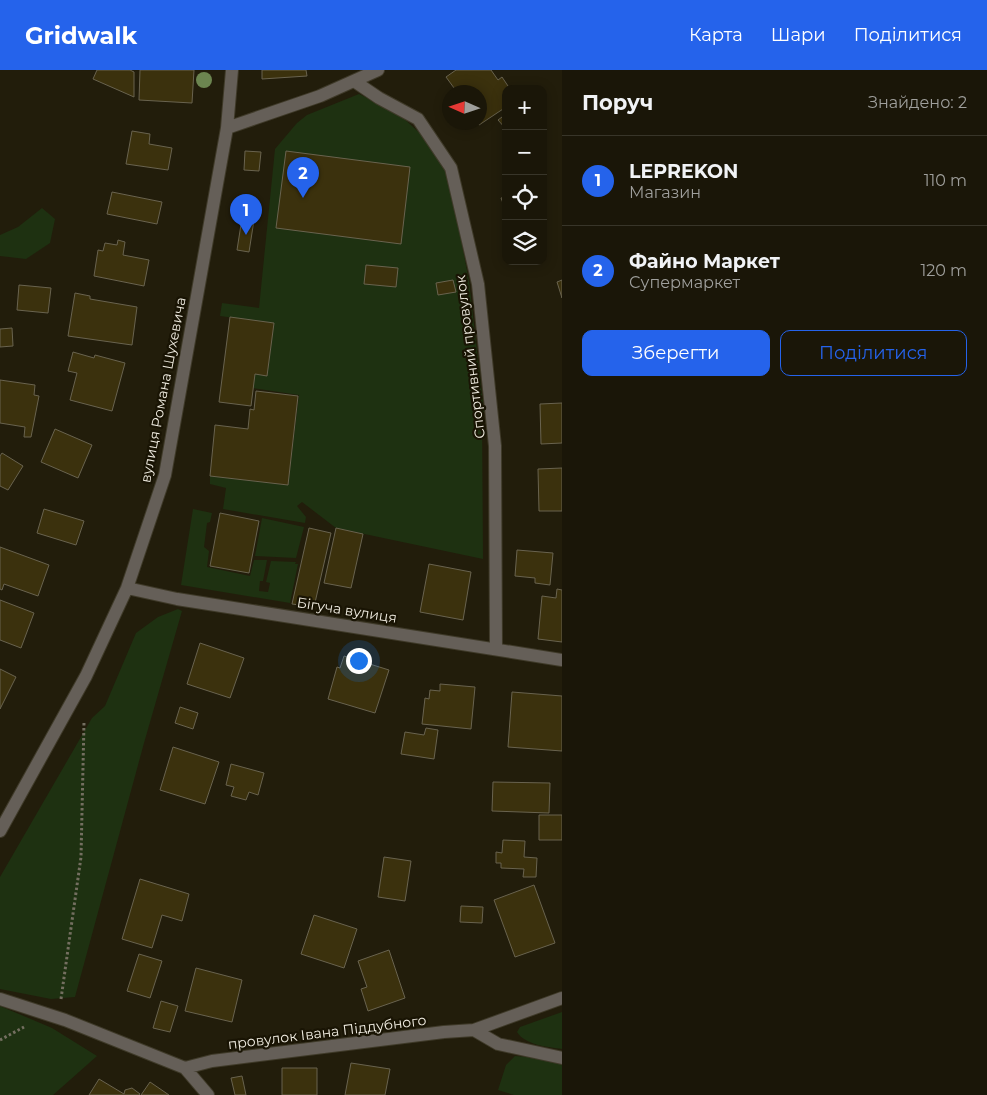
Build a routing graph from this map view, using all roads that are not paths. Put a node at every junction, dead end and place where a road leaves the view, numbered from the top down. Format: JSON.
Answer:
{"nodes":[{"id":1,"x":232,"y":70,"type":"edge"},
{"id":2,"x":378,"y":70,"type":"edge"},
{"id":3,"x":354,"y":81,"type":"junction"},
{"id":4,"x":227,"y":128,"type":"junction"},
{"id":5,"x":127,"y":588,"type":"junction"},
{"id":6,"x":496,"y":649,"type":"junction"},
{"id":7,"x":562,"y":660,"type":"edge"},
{"id":8,"x":0,"y":831,"type":"edge"},
{"id":9,"x":562,"y":998,"type":"edge"},
{"id":10,"x":0,"y":999,"type":"edge"},
{"id":11,"x":474,"y":1030,"type":"junction"},
{"id":12,"x":562,"y":1058,"type":"edge"},
{"id":13,"x":185,"y":1068,"type":"junction"},
{"id":14,"x":208,"y":1095,"type":"edge"}],
"edges":[{"from":1,"to":4,"type":"street","name":"вулиця Романа Шухевича"},
{"from":2,"to":3,"type":"street"},
{"from":3,"to":4,"type":"street"},
{"from":3,"to":6,"type":"street","name":"Спортивний провулок"},
{"from":4,"to":5,"type":"street","name":"вулиця Романа Шухевича"},
{"from":5,"to":6,"type":"street","name":"Бігуча вулиця"},
{"from":5,"to":8,"type":"street","name":"вулиця Романа Шухевича"},
{"from":6,"to":7,"type":"street","name":"Бігуча вулиця"},
{"from":9,"to":11,"type":"street","name":"провулок Івана Піддубного"},
{"from":10,"to":13,"type":"street"},
{"from":11,"to":12,"type":"street"},
{"from":11,"to":13,"type":"street","name":"провулок Івана Піддубного"},
{"from":13,"to":14,"type":"street"}]}
